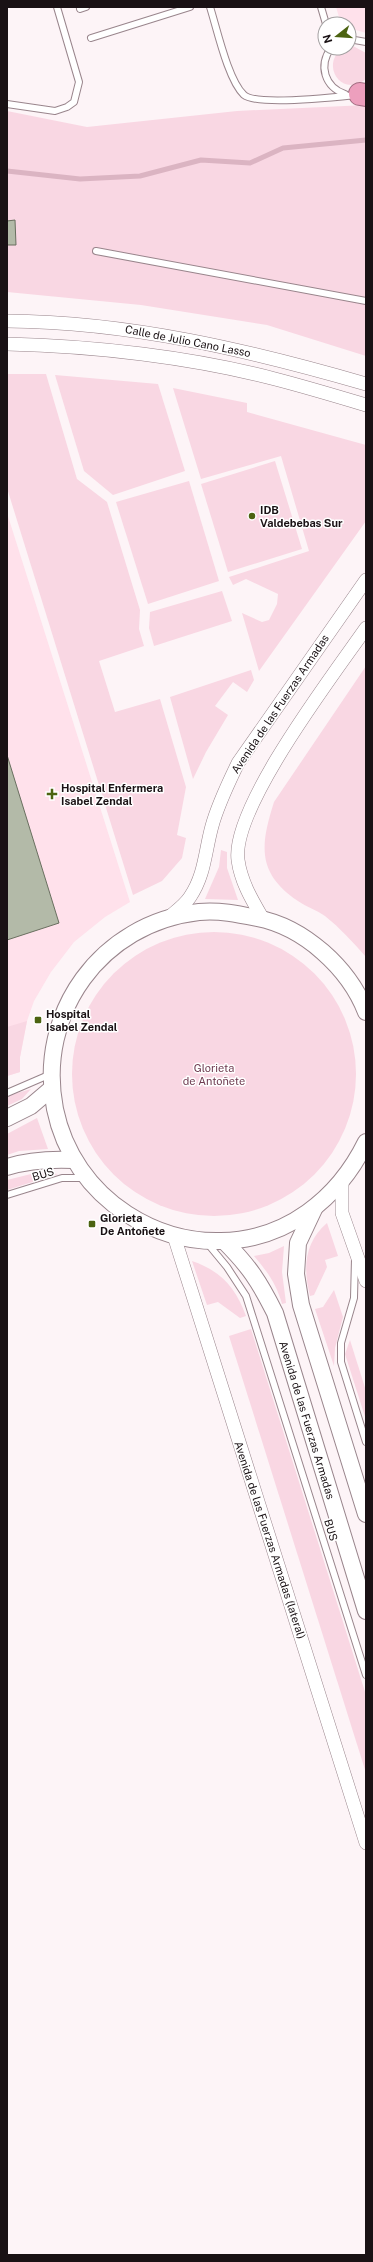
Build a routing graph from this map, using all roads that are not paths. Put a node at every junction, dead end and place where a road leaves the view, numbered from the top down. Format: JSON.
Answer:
{"nodes":[{"id":1,"x":57,"y":7,"type":"edge"},
{"id":2,"x":190,"y":7,"type":"edge"},
{"id":3,"x":210,"y":7,"type":"edge"},
{"id":4,"x":91,"y":38,"type":"dead end"},
{"id":5,"x":327,"y":56,"type":"edge"},
{"id":6,"x":360,"y":94,"type":"edge"},
{"id":7,"x":7,"y":104,"type":"edge"},
{"id":8,"x":96,"y":252,"type":"dead end"},
{"id":9,"x":366,"y":300,"type":"edge"},
{"id":10,"x":7,"y":321,"type":"edge"},
{"id":11,"x":7,"y":344,"type":"edge"},
{"id":12,"x":366,"y":384,"type":"edge"},
{"id":13,"x":366,"y":405,"type":"edge"},
{"id":14,"x":366,"y":580,"type":"edge"},
{"id":15,"x":366,"y":628,"type":"edge"},
{"id":16,"x":168,"y":918,"type":"junction"},
{"id":17,"x":263,"y":919,"type":"junction"},
{"id":18,"x":366,"y":1012,"type":"edge"},
{"id":19,"x":51,"y":1082,"type":"junction"},
{"id":20,"x":7,"y":1093,"type":"edge"},
{"id":21,"x":7,"y":1118,"type":"edge"},
{"id":22,"x":366,"y":1142,"type":"edge"},
{"id":23,"x":74,"y":1160,"type":"junction"},
{"id":24,"x":7,"y":1167,"type":"edge"},
{"id":25,"x":86,"y":1178,"type":"junction"},
{"id":26,"x":342,"y":1182,"type":"junction"},
{"id":27,"x":7,"y":1195,"type":"edge"},
{"id":28,"x":314,"y":1209,"type":"junction"},
{"id":29,"x":174,"y":1236,"type":"junction"},
{"id":30,"x":205,"y":1241,"type":"junction"},
{"id":31,"x":224,"y":1241,"type":"junction"},
{"id":32,"x":355,"y":1254,"type":"junction"},
{"id":33,"x":366,"y":1281,"type":"edge"},
{"id":34,"x":366,"y":1442,"type":"edge"},
{"id":35,"x":366,"y":1514,"type":"edge"},
{"id":36,"x":366,"y":1611,"type":"edge"},
{"id":37,"x":366,"y":1675,"type":"edge"},
{"id":38,"x":366,"y":1843,"type":"edge"}],
"edges":[{"from":1,"to":7,"type":"lane"},
{"from":2,"to":4,"type":"lane"},
{"from":3,"to":6,"type":"lane"},
{"from":5,"to":6,"type":"lane"},
{"from":8,"to":9,"type":"lane"},
{"from":10,"to":12,"type":"street","name":"Calle de Julio Cano Lasso"},
{"from":11,"to":13,"type":"street","name":"Calle de Julio Cano Lasso"},
{"from":14,"to":16,"type":"street","name":"Avenida de las Fuerzas Armadas"},
{"from":15,"to":17,"type":"street"},
{"from":16,"to":17,"type":"street"},
{"from":16,"to":19,"type":"street"},
{"from":17,"to":18,"type":"street"},
{"from":19,"to":20,"type":"lane"},
{"from":19,"to":21,"type":"street"},
{"from":19,"to":23,"type":"street"},
{"from":22,"to":26,"type":"street"},
{"from":23,"to":24,"type":"street"},
{"from":23,"to":25,"type":"street"},
{"from":25,"to":27,"type":"lane","name":"BUS"},
{"from":25,"to":29,"type":"street"},
{"from":26,"to":28,"type":"street"},
{"from":26,"to":32,"type":"street"},
{"from":28,"to":31,"type":"street"},
{"from":28,"to":35,"type":"street"},
{"from":29,"to":30,"type":"street"},
{"from":29,"to":38,"type":"street","name":"Avenida de las Fuerzas Armadas (lateral)"},
{"from":30,"to":31,"type":"street"},
{"from":30,"to":37,"type":"lane","name":"BUS"},
{"from":31,"to":36,"type":"street","name":"Avenida de las Fuerzas Armadas"},
{"from":32,"to":33,"type":"street"},
{"from":32,"to":34,"type":"lane"}]}
